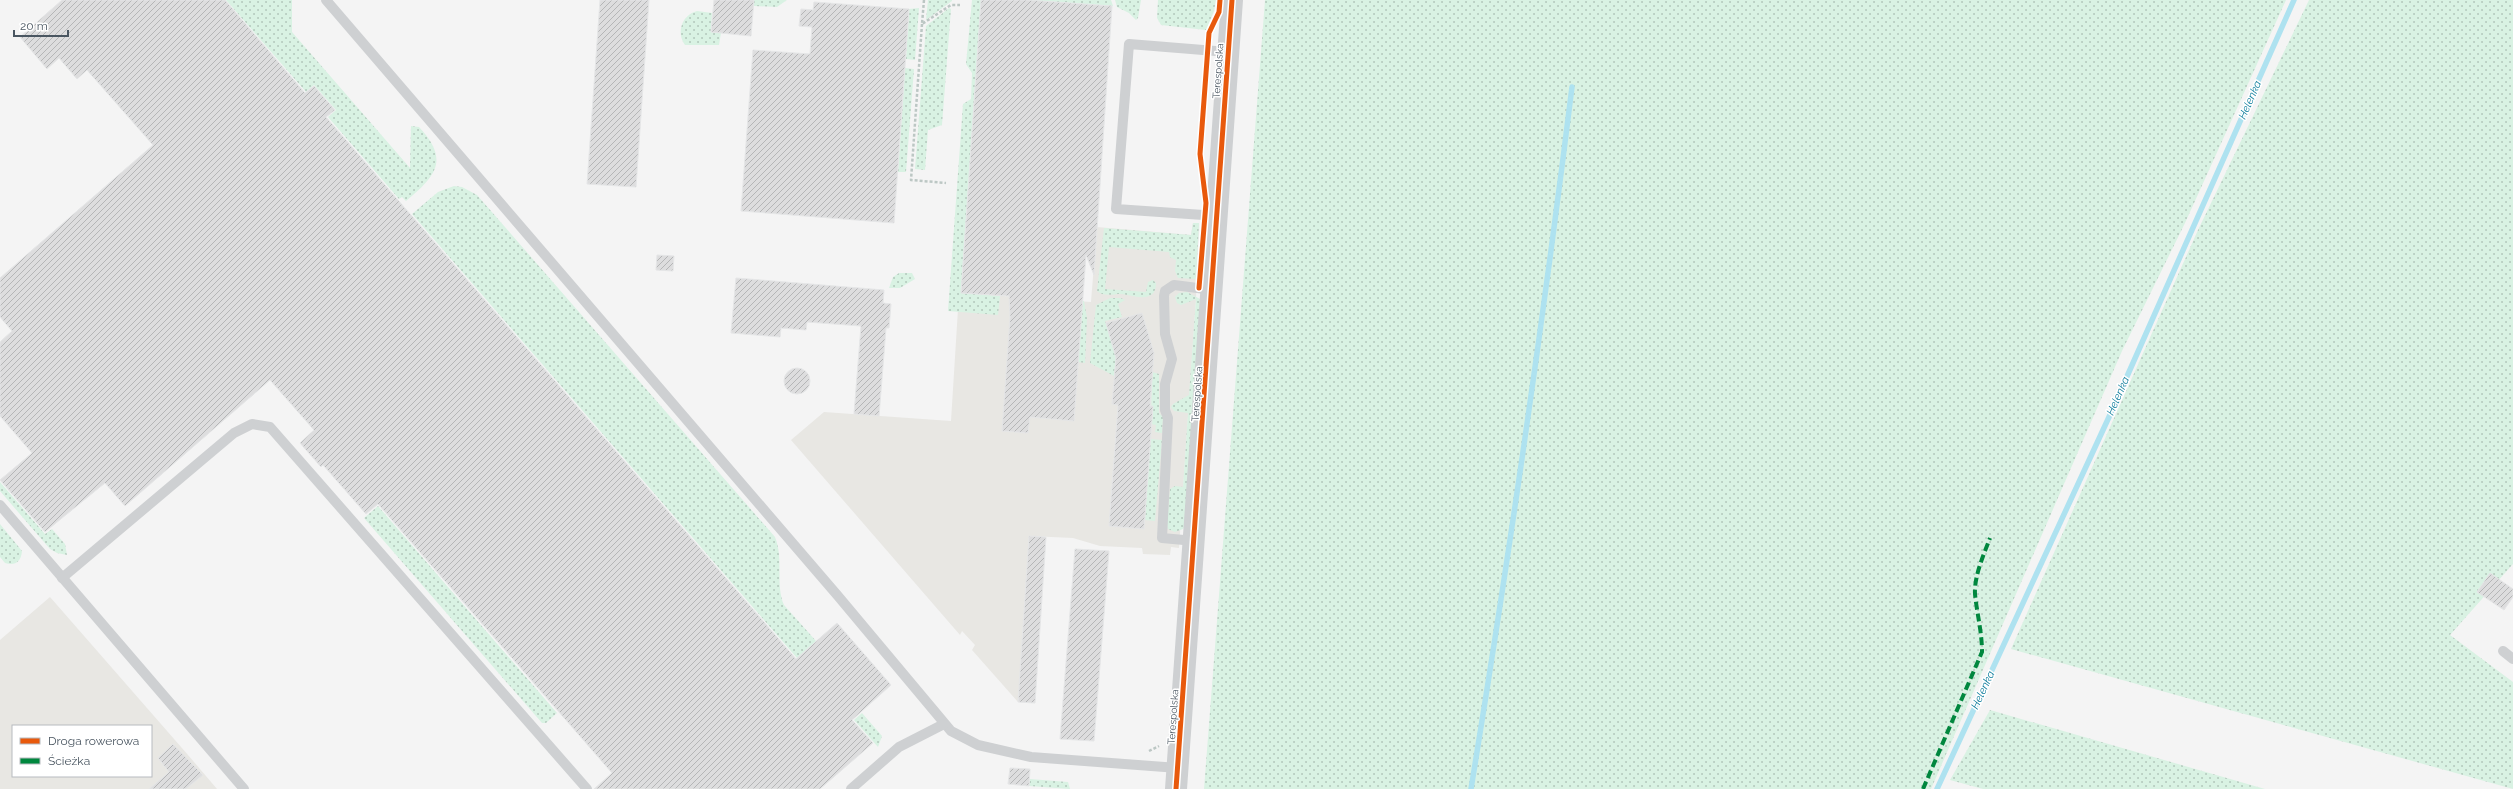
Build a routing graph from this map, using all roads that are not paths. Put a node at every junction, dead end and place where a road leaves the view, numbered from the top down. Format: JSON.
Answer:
{"nodes":[{"id":1,"x":326,"y":0,"type":"edge"},
{"id":2,"x":1232,"y":0,"type":"edge"},
{"id":3,"x":1228,"y":52,"type":"junction"},
{"id":4,"x":1218,"y":216,"type":"junction"},
{"id":5,"x":1213,"y":290,"type":"junction"},
{"id":6,"x":0,"y":505,"type":"edge"},
{"id":7,"x":1195,"y":541,"type":"junction"},
{"id":8,"x":62,"y":578,"type":"junction"},
{"id":9,"x":2504,"y":651,"type":"dead end"},
{"id":10,"x":2513,"y":659,"type":"edge"},
{"id":11,"x":944,"y":724,"type":"junction"},
{"id":12,"x":1177,"y":779,"type":"edge"},
{"id":13,"x":244,"y":789,"type":"edge"},
{"id":14,"x":587,"y":789,"type":"edge"},
{"id":15,"x":851,"y":789,"type":"edge"}],
"edges":[{"from":1,"to":11,"type":"lane"},
{"from":2,"to":3,"type":"street","name":"Terespolska"},
{"from":3,"to":4,"type":"street","name":"Terespolska"},
{"from":3,"to":4,"type":"lane"},
{"from":4,"to":5,"type":"street","name":"Terespolska"},
{"from":5,"to":7,"type":"street","name":"Terespolska"},
{"from":5,"to":7,"type":"lane"},
{"from":6,"to":8,"type":"lane"},
{"from":7,"to":12,"type":"street","name":"Terespolska"},
{"from":8,"to":13,"type":"lane"},
{"from":8,"to":14,"type":"lane"},
{"from":9,"to":10,"type":"lane"},
{"from":11,"to":12,"type":"lane"},
{"from":11,"to":15,"type":"lane"}]}
